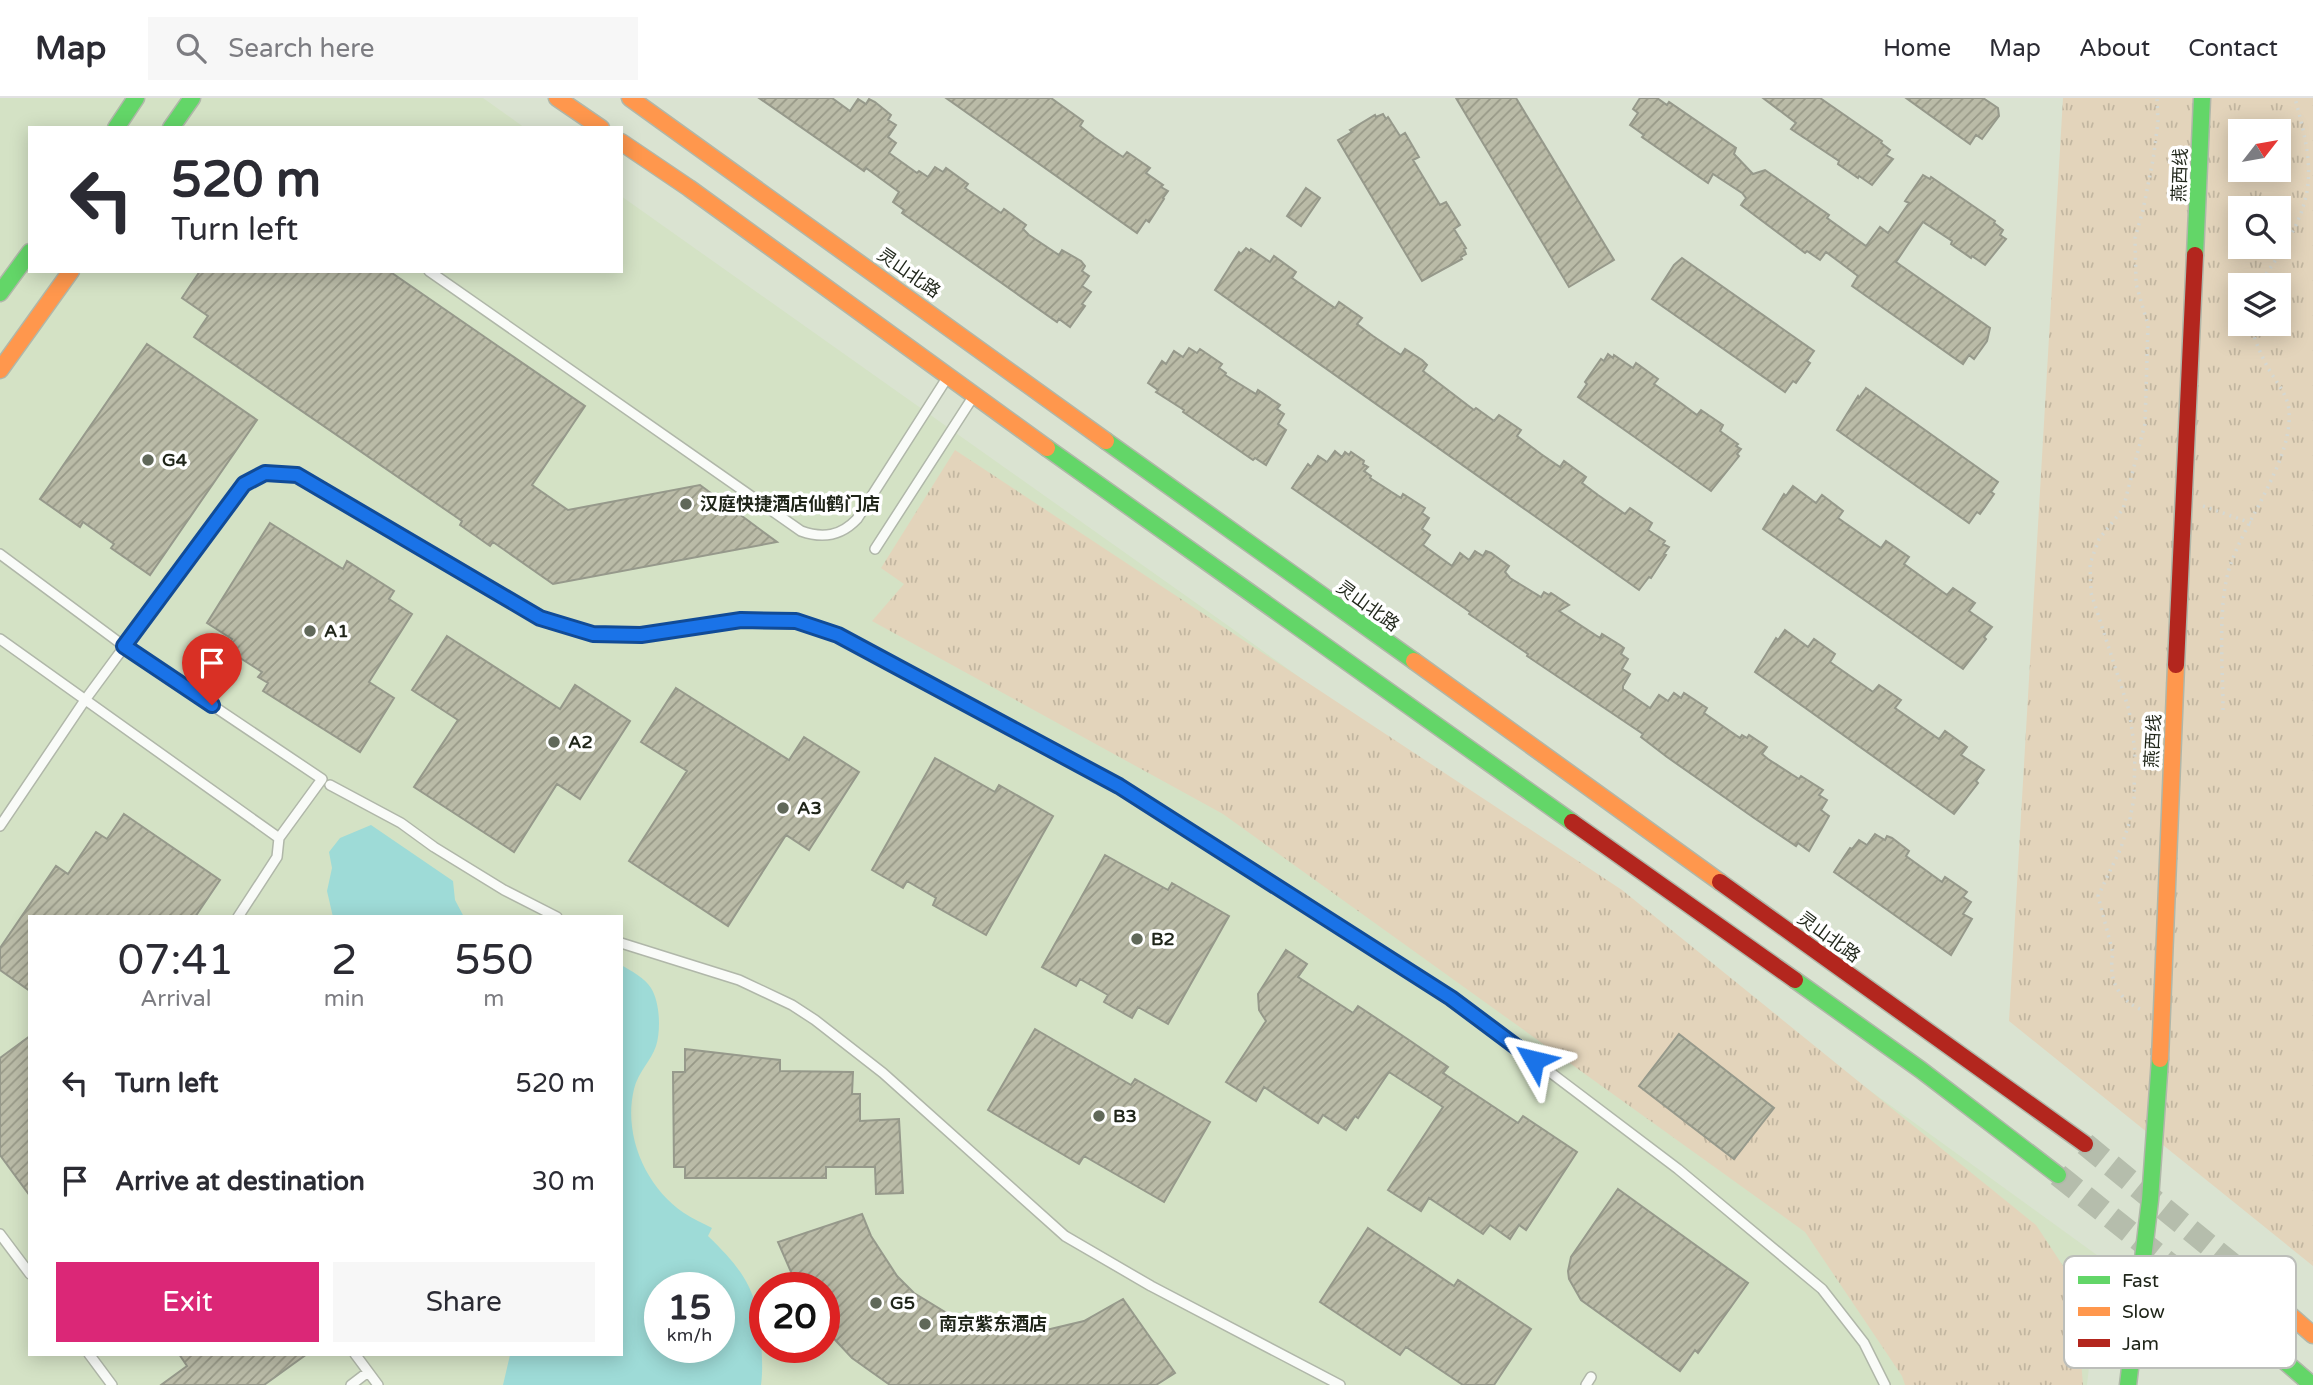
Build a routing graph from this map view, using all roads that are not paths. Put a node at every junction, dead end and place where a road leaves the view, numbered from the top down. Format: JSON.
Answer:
{"nodes":[{"id":1,"x":136,"y":98,"type":"edge"},
{"id":2,"x":192,"y":98,"type":"edge"},
{"id":3,"x":557,"y":98,"type":"edge"},
{"id":4,"x":630,"y":98,"type":"edge"},
{"id":5,"x":2202,"y":98,"type":"edge"},
{"id":6,"x":117,"y":126,"type":"edge"},
{"id":7,"x":172,"y":126,"type":"edge"},
{"id":8,"x":598,"y":126,"type":"edge"},
{"id":9,"x":623,"y":143,"type":"edge"},
{"id":10,"x":28,"y":255,"type":"edge"},
{"id":11,"x":70,"y":273,"type":"edge"},
{"id":12,"x":432,"y":273,"type":"edge"},
{"id":13,"x":0,"y":293,"type":"edge"},
{"id":14,"x":0,"y":370,"type":"edge"},
{"id":15,"x":948,"y":377,"type":"junction"},
{"id":16,"x":974,"y":396,"type":"junction"},
{"id":17,"x":875,"y":549,"type":"dead end"},
{"id":18,"x":0,"y":554,"type":"edge"},
{"id":19,"x":0,"y":639,"type":"edge"},
{"id":20,"x":124,"y":646,"type":"junction"},
{"id":21,"x":85,"y":700,"type":"junction"},
{"id":22,"x":330,"y":785,"type":"dead end"},
{"id":23,"x":0,"y":826,"type":"edge"},
{"id":24,"x":279,"y":838,"type":"junction"},
{"id":25,"x":239,"y":915,"type":"edge"},
{"id":26,"x":553,"y":915,"type":"edge"},
{"id":27,"x":623,"y":944,"type":"edge"},
{"id":28,"x":2085,"y":1144,"type":"tunnel mouth"},
{"id":29,"x":2058,"y":1175,"type":"tunnel mouth"},
{"id":30,"x":0,"y":1234,"type":"edge"},
{"id":31,"x":2144,"y":1256,"type":"edge"},
{"id":32,"x":28,"y":1271,"type":"edge"},
{"id":33,"x":2296,"y":1320,"type":"edge"},
{"id":34,"x":2313,"y":1335,"type":"edge"},
{"id":35,"x":90,"y":1356,"type":"edge"},
{"id":36,"x":356,"y":1356,"type":"edge"},
{"id":37,"x":2292,"y":1368,"type":"edge"},
{"id":38,"x":368,"y":1372,"type":"junction"},
{"id":39,"x":112,"y":1385,"type":"edge"},
{"id":40,"x":351,"y":1385,"type":"edge"},
{"id":41,"x":378,"y":1385,"type":"edge"},
{"id":42,"x":1340,"y":1385,"type":"edge"},
{"id":43,"x":1885,"y":1385,"type":"edge"},
{"id":44,"x":2312,"y":1385,"type":"edge"}],
"edges":[{"from":1,"to":6,"type":"street"},
{"from":2,"to":7,"type":"street"},
{"from":3,"to":8,"type":"street"},
{"from":4,"to":28,"type":"street","name":"灵山北路"},
{"from":5,"to":31,"type":"street","name":"燕西线"},
{"from":9,"to":15,"type":"street"},
{"from":10,"to":13,"type":"street"},
{"from":11,"to":14,"type":"street"},
{"from":12,"to":15,"type":"lane"},
{"from":15,"to":16,"type":"street"},
{"from":16,"to":17,"type":"lane"},
{"from":16,"to":29,"type":"street"},
{"from":18,"to":20,"type":"lane"},
{"from":19,"to":21,"type":"lane"},
{"from":20,"to":21,"type":"lane"},
{"from":20,"to":24,"type":"lane"},
{"from":20,"to":43,"type":"lane"},
{"from":21,"to":23,"type":"lane"},
{"from":21,"to":24,"type":"lane"},
{"from":22,"to":26,"type":"lane"},
{"from":24,"to":25,"type":"lane"},
{"from":27,"to":42,"type":"lane"},
{"from":30,"to":32,"type":"lane"},
{"from":33,"to":34,"type":"street"},
{"from":35,"to":39,"type":"lane"},
{"from":36,"to":38,"type":"lane"},
{"from":37,"to":44,"type":"street"},
{"from":38,"to":40,"type":"lane"},
{"from":38,"to":41,"type":"lane"}]}
